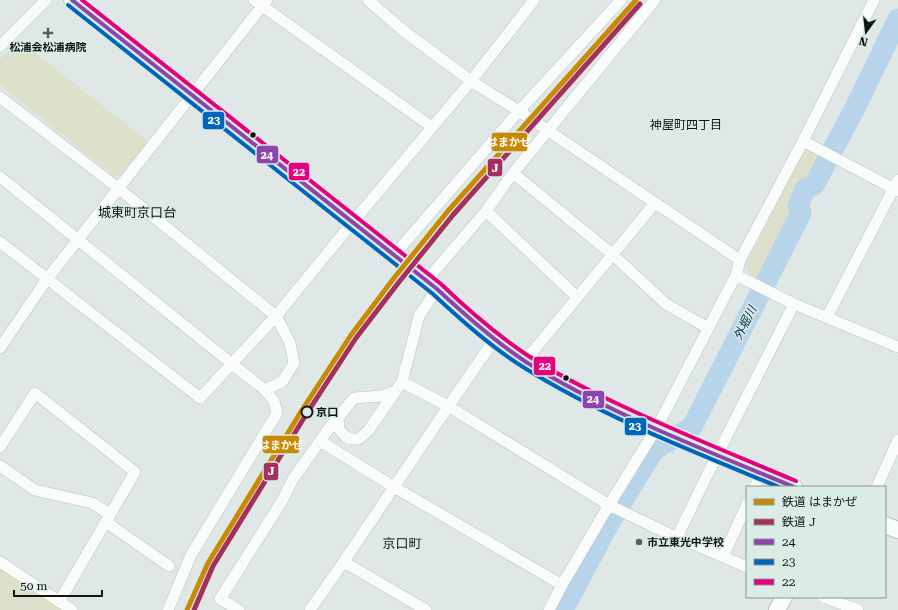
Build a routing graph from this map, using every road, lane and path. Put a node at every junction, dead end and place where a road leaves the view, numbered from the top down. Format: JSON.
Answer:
{"nodes":[{"id":1,"x":46,"y":0,"type":"edge"},
{"id":2,"x":72,"y":0,"type":"edge"},
{"id":3,"x":368,"y":0,"type":"edge"},
{"id":4,"x":534,"y":0,"type":"edge"},
{"id":5,"x":621,"y":0,"type":"edge"},
{"id":6,"x":655,"y":0,"type":"edge"},
{"id":7,"x":874,"y":0,"type":"edge"},
{"id":8,"x":261,"y":2,"type":"edge"},
{"id":9,"x":0,"y":46,"type":"edge"},
{"id":10,"x":471,"y":81,"type":"junction"},
{"id":11,"x":191,"y":94,"type":"junction"},
{"id":12,"x":0,"y":96,"type":"edge"},
{"id":13,"x":519,"y":111,"type":"junction"},
{"id":14,"x":432,"y":127,"type":"junction"},
{"id":15,"x":549,"y":131,"type":"junction"},
{"id":16,"x":803,"y":141,"type":"junction"},
{"id":17,"x":513,"y":173,"type":"junction"},
{"id":18,"x":0,"y":176,"type":"edge"},
{"id":19,"x":897,"y":187,"type":"edge"},
{"id":20,"x":118,"y":188,"type":"junction"},
{"id":21,"x":655,"y":203,"type":"junction"},
{"id":22,"x":486,"y":211,"type":"junction"},
{"id":23,"x":352,"y":223,"type":"junction"},
{"id":24,"x":79,"y":239,"type":"junction"},
{"id":25,"x":0,"y":242,"type":"edge"},
{"id":26,"x":612,"y":254,"type":"junction"},
{"id":27,"x":394,"y":255,"type":"junction"},
{"id":28,"x":740,"y":260,"type":"junction"},
{"id":29,"x":736,"y":275,"type":"junction"},
{"id":30,"x":47,"y":279,"type":"junction"},
{"id":31,"x":432,"y":285,"type":"junction"},
{"id":32,"x":577,"y":297,"type":"junction"},
{"id":33,"x":794,"y":304,"type":"junction"},
{"id":34,"x":276,"y":316,"type":"junction"},
{"id":35,"x":827,"y":317,"type":"junction"},
{"id":36,"x":708,"y":328,"type":"junction"},
{"id":37,"x":495,"y":339,"type":"junction"},
{"id":38,"x":898,"y":347,"type":"edge"},
{"id":39,"x":0,"y":348,"type":"edge"},
{"id":40,"x":525,"y":361,"type":"junction"},
{"id":41,"x":231,"y":362,"type":"junction"},
{"id":42,"x":399,"y":387,"type":"junction"},
{"id":43,"x":265,"y":390,"type":"junction"},
{"id":44,"x":448,"y":406,"type":"junction"},
{"id":45,"x":338,"y":418,"type":"junction"},
{"id":46,"x":675,"y":427,"type":"dead end"},
{"id":47,"x":656,"y":429,"type":"junction"},
{"id":48,"x":898,"y":440,"type":"edge"},
{"id":49,"x":320,"y":441,"type":"junction"},
{"id":50,"x":0,"y":447,"type":"edge"},
{"id":51,"x":656,"y":449,"type":"dead end"},
{"id":52,"x":717,"y":455,"type":"junction"},
{"id":53,"x":0,"y":466,"type":"edge"},
{"id":54,"x":758,"y":480,"type":"edge"},
{"id":55,"x":789,"y":486,"type":"edge"},
{"id":56,"x":877,"y":486,"type":"edge"},
{"id":57,"x":394,"y":487,"type":"junction"},
{"id":58,"x":609,"y":505,"type":"junction"},
{"id":59,"x":746,"y":506,"type":"edge"},
{"id":60,"x":108,"y":518,"type":"junction"},
{"id":61,"x":886,"y":525,"type":"edge"},
{"id":62,"x":898,"y":530,"type":"edge"},
{"id":63,"x":678,"y":537,"type":"junction"},
{"id":64,"x":723,"y":557,"type":"junction"},
{"id":65,"x":0,"y":562,"type":"edge"},
{"id":66,"x":344,"y":562,"type":"junction"},
{"id":67,"x":170,"y":566,"type":"dead end"},
{"id":68,"x":746,"y":567,"type":"edge"},
{"id":69,"x":562,"y":585,"type":"junction"},
{"id":70,"x":783,"y":598,"type":"edge"},
{"id":71,"x":827,"y":598,"type":"edge"},
{"id":72,"x":59,"y":602,"type":"junction"},
{"id":73,"x":72,"y":610,"type":"edge"},
{"id":74,"x":168,"y":610,"type":"edge"},
{"id":75,"x":239,"y":610,"type":"edge"},
{"id":76,"x":310,"y":610,"type":"edge"},
{"id":77,"x":426,"y":610,"type":"edge"},
{"id":78,"x":549,"y":610,"type":"edge"},
{"id":79,"x":777,"y":610,"type":"edge"},
{"id":80,"x":858,"y":610,"type":"edge"}],
"edges":[{"from":1,"to":9,"type":"street"},
{"from":2,"to":11,"type":"street"},
{"from":3,"to":10,"type":"street"},
{"from":4,"to":10,"type":"street"},
{"from":5,"to":13,"type":"street"},
{"from":6,"to":15,"type":"street"},
{"from":7,"to":16,"type":"street"},
{"from":8,"to":11,"type":"street"},
{"from":8,"to":14,"type":"street"},
{"from":10,"to":13,"type":"street"},
{"from":10,"to":14,"type":"street"},
{"from":11,"to":20,"type":"street"},
{"from":11,"to":23,"type":"street"},
{"from":12,"to":20,"type":"street"},
{"from":13,"to":15,"type":"street"},
{"from":13,"to":27,"type":"street"},
{"from":14,"to":23,"type":"street"},
{"from":15,"to":17,"type":"street"},
{"from":15,"to":21,"type":"street"},
{"from":16,"to":19,"type":"street"},
{"from":16,"to":28,"type":"street"},
{"from":17,"to":22,"type":"street"},
{"from":17,"to":26,"type":"street"},
{"from":18,"to":24,"type":"street"},
{"from":19,"to":35,"type":"street"},
{"from":20,"to":24,"type":"street"},
{"from":20,"to":34,"type":"street"},
{"from":21,"to":26,"type":"street"},
{"from":21,"to":28,"type":"street"},
{"from":22,"to":31,"type":"street"},
{"from":22,"to":32,"type":"street"},
{"from":23,"to":27,"type":"street"},
{"from":23,"to":34,"type":"street"},
{"from":24,"to":30,"type":"street"},
{"from":24,"to":41,"type":"street"},
{"from":25,"to":30,"type":"street"},
{"from":26,"to":32,"type":"street"},
{"from":26,"to":36,"type":"street"},
{"from":27,"to":31,"type":"street"},
{"from":28,"to":29,"type":"street"},
{"from":29,"to":33,"type":"street"},
{"from":29,"to":36,"type":"street"},
{"from":30,"to":39,"type":"street"},
{"from":30,"to":41,"type":"street"},
{"from":31,"to":37,"type":"street"},
{"from":31,"to":42,"type":"street"},
{"from":32,"to":40,"type":"street"},
{"from":33,"to":35,"type":"street"},
{"from":33,"to":52,"type":"street"},
{"from":34,"to":41,"type":"street"},
{"from":34,"to":43,"type":"street"},
{"from":35,"to":38,"type":"street"},
{"from":36,"to":47,"type":"street"},
{"from":37,"to":40,"type":"street"},
{"from":37,"to":44,"type":"street"},
{"from":40,"to":47,"type":"street"},
{"from":41,"to":43,"type":"street"},
{"from":42,"to":44,"type":"street"},
{"from":42,"to":45,"type":"street"},
{"from":42,"to":45,"type":"street"},
{"from":43,"to":74,"type":"street"},
{"from":44,"to":57,"type":"street"},
{"from":44,"to":58,"type":"street"},
{"from":45,"to":49,"type":"street"},
{"from":46,"to":51,"type":"path","bridge":true},
{"from":47,"to":52,"type":"street"},
{"from":47,"to":58,"type":"street"},
{"from":48,"to":56,"type":"street"},
{"from":49,"to":57,"type":"street"},
{"from":49,"to":75,"type":"street"},
{"from":50,"to":60,"type":"street"},
{"from":52,"to":54,"type":"street"},
{"from":52,"to":63,"type":"street"},
{"from":53,"to":60,"type":"street"},
{"from":54,"to":55,"type":"street"},
{"from":57,"to":66,"type":"street"},
{"from":57,"to":69,"type":"street"},
{"from":58,"to":63,"type":"street"},
{"from":58,"to":69,"type":"street"},
{"from":59,"to":64,"type":"street"},
{"from":60,"to":67,"type":"street"},
{"from":60,"to":72,"type":"street"},
{"from":61,"to":62,"type":"street"},
{"from":63,"to":64,"type":"street"},
{"from":64,"to":68,"type":"street"},
{"from":65,"to":72,"type":"street"},
{"from":66,"to":76,"type":"street"},
{"from":66,"to":77,"type":"street"},
{"from":69,"to":78,"type":"street"},
{"from":70,"to":79,"type":"street"},
{"from":71,"to":80,"type":"street"},
{"from":72,"to":73,"type":"street"}]}
